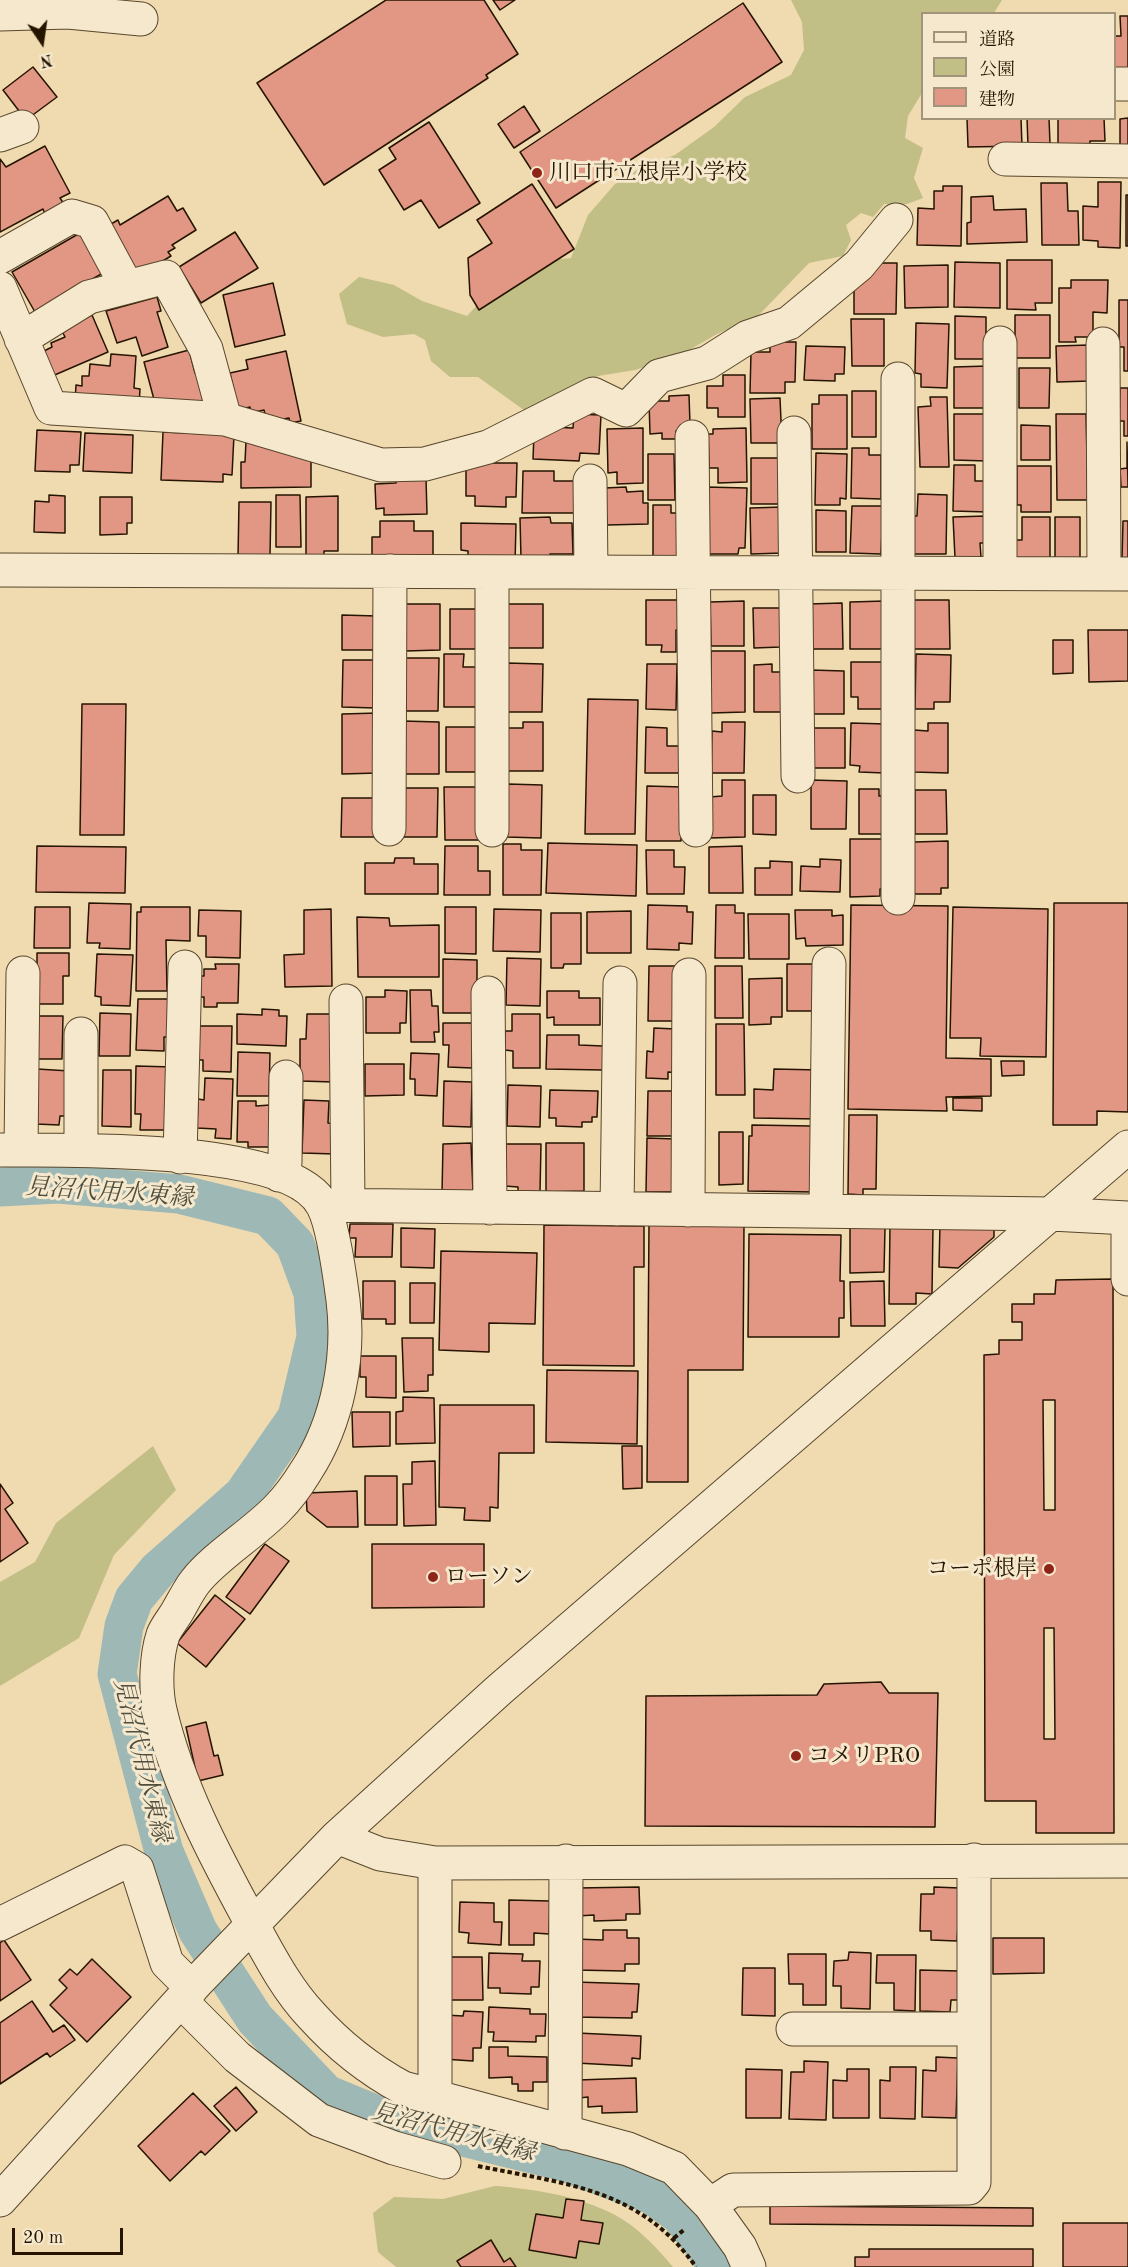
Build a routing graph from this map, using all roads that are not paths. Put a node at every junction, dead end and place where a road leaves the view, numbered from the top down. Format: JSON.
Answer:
{"nodes":[{"id":1,"x":0,"y":14,"type":"edge"},
{"id":2,"x":141,"y":19,"type":"dead end"},
{"id":3,"x":1005,"y":159,"type":"dead end"},
{"id":4,"x":1128,"y":161,"type":"edge"},
{"id":5,"x":896,"y":220,"type":"dead end"},
{"id":6,"x":0,"y":257,"type":"edge"},
{"id":7,"x":127,"y":287,"type":"junction"},
{"id":8,"x":0,"y":288,"type":"edge"},
{"id":9,"x":21,"y":339,"type":"junction"},
{"id":10,"x":1000,"y":343,"type":"dead end"},
{"id":11,"x":1103,"y":344,"type":"dead end"},
{"id":12,"x":898,"y":379,"type":"dead end"},
{"id":13,"x":225,"y":419,"type":"junction"},
{"id":14,"x":794,"y":433,"type":"dead end"},
{"id":15,"x":692,"y":437,"type":"dead end"},
{"id":16,"x":590,"y":480,"type":"dead end"},
{"id":17,"x":0,"y":570,"type":"edge"},
{"id":18,"x":390,"y":571,"type":"junction"},
{"id":19,"x":492,"y":572,"type":"junction"},
{"id":20,"x":591,"y":572,"type":"junction"},
{"id":21,"x":693,"y":572,"type":"junction"},
{"id":22,"x":794,"y":573,"type":"junction"},
{"id":23,"x":899,"y":573,"type":"junction"},
{"id":24,"x":1000,"y":573,"type":"junction"},
{"id":25,"x":1116,"y":574,"type":"edge"},
{"id":26,"x":798,"y":776,"type":"dead end"},
{"id":27,"x":389,"y":830,"type":"dead end"},
{"id":28,"x":492,"y":830,"type":"dead end"},
{"id":29,"x":696,"y":830,"type":"dead end"},
{"id":30,"x":898,"y":898,"type":"dead end"},
{"id":31,"x":829,"y":964,"type":"dead end"},
{"id":32,"x":185,"y":967,"type":"dead end"},
{"id":33,"x":23,"y":973,"type":"dead end"},
{"id":34,"x":689,"y":975,"type":"dead end"},
{"id":35,"x":620,"y":983,"type":"dead end"},
{"id":36,"x":488,"y":993,"type":"dead end"},
{"id":37,"x":346,"y":1001,"type":"dead end"},
{"id":38,"x":81,"y":1034,"type":"dead end"},
{"id":39,"x":286,"y":1077,"type":"dead end"},
{"id":40,"x":1128,"y":1147,"type":"edge"},
{"id":41,"x":81,"y":1149,"type":"junction"},
{"id":42,"x":11,"y":1150,"type":"edge"},
{"id":43,"x":180,"y":1156,"type":"junction"},
{"id":44,"x":279,"y":1175,"type":"junction"},
{"id":45,"x":336,"y":1205,"type":"junction"},
{"id":46,"x":490,"y":1208,"type":"junction"},
{"id":47,"x":617,"y":1209,"type":"junction"},
{"id":48,"x":688,"y":1210,"type":"junction"},
{"id":49,"x":826,"y":1211,"type":"junction"},
{"id":50,"x":1051,"y":1214,"type":"junction"},
{"id":51,"x":1128,"y":1218,"type":"edge"},
{"id":52,"x":1128,"y":1279,"type":"edge"},
{"id":53,"x":337,"y":1837,"type":"junction"},
{"id":54,"x":974,"y":1860,"type":"junction"},
{"id":55,"x":566,"y":1861,"type":"junction"},
{"id":56,"x":1128,"y":1862,"type":"edge"},
{"id":57,"x":435,"y":1863,"type":"junction"},
{"id":58,"x":0,"y":1924,"type":"edge"},
{"id":59,"x":244,"y":1933,"type":"junction"},
{"id":60,"x":191,"y":1990,"type":"junction"},
{"id":61,"x":793,"y":2029,"type":"dead end"},
{"id":62,"x":974,"y":2029,"type":"junction"},
{"id":63,"x":435,"y":2097,"type":"junction"},
{"id":64,"x":565,"y":2133,"type":"junction"},
{"id":65,"x":444,"y":2162,"type":"road end"},
{"id":66,"x":0,"y":2200,"type":"edge"},
{"id":67,"x":710,"y":2205,"type":"junction"},
{"id":68,"x":749,"y":2267,"type":"edge"}],
"edges":[{"from":1,"to":2,"type":"street"},
{"from":3,"to":4,"type":"street"},
{"from":5,"to":13,"type":"street"},
{"from":6,"to":7,"type":"street"},
{"from":7,"to":9,"type":"street"},
{"from":7,"to":13,"type":"street"},
{"from":8,"to":9,"type":"street"},
{"from":9,"to":13,"type":"street"},
{"from":10,"to":24,"type":"street"},
{"from":11,"to":25,"type":"street"},
{"from":12,"to":23,"type":"street"},
{"from":14,"to":22,"type":"street"},
{"from":15,"to":21,"type":"street"},
{"from":16,"to":20,"type":"street"},
{"from":17,"to":18,"type":"street"},
{"from":18,"to":19,"type":"street"},
{"from":18,"to":27,"type":"street"},
{"from":19,"to":20,"type":"street"},
{"from":19,"to":28,"type":"street"},
{"from":20,"to":21,"type":"street"},
{"from":21,"to":22,"type":"street"},
{"from":21,"to":29,"type":"street"},
{"from":22,"to":23,"type":"street"},
{"from":22,"to":26,"type":"street"},
{"from":23,"to":24,"type":"street"},
{"from":23,"to":30,"type":"street"},
{"from":24,"to":25,"type":"street"},
{"from":31,"to":49,"type":"street"},
{"from":32,"to":43,"type":"street"},
{"from":33,"to":42,"type":"street"},
{"from":34,"to":48,"type":"street"},
{"from":35,"to":47,"type":"street"},
{"from":36,"to":46,"type":"street"},
{"from":37,"to":45,"type":"street"},
{"from":38,"to":41,"type":"street"},
{"from":39,"to":44,"type":"street"},
{"from":40,"to":50,"type":"street"},
{"from":41,"to":42,"type":"street"},
{"from":41,"to":43,"type":"street"},
{"from":43,"to":44,"type":"street"},
{"from":44,"to":45,"type":"street"},
{"from":45,"to":46,"type":"street"},
{"from":45,"to":59,"type":"street"},
{"from":46,"to":47,"type":"street"},
{"from":47,"to":48,"type":"street"},
{"from":48,"to":49,"type":"street"},
{"from":49,"to":50,"type":"street"},
{"from":50,"to":51,"type":"street"},
{"from":50,"to":53,"type":"street"},
{"from":51,"to":52,"type":"street"},
{"from":53,"to":57,"type":"street"},
{"from":53,"to":59,"type":"street"},
{"from":54,"to":55,"type":"street"},
{"from":54,"to":56,"type":"street"},
{"from":54,"to":62,"type":"street"},
{"from":55,"to":57,"type":"street"},
{"from":55,"to":64,"type":"street"},
{"from":57,"to":63,"type":"street"},
{"from":58,"to":60,"type":"street"},
{"from":59,"to":60,"type":"street"},
{"from":59,"to":63,"type":"street"},
{"from":60,"to":65,"type":"street"},
{"from":60,"to":66,"type":"street"},
{"from":61,"to":62,"type":"street"},
{"from":62,"to":67,"type":"street"},
{"from":63,"to":64,"type":"street"},
{"from":64,"to":67,"type":"street"},
{"from":67,"to":68,"type":"street"}]}
